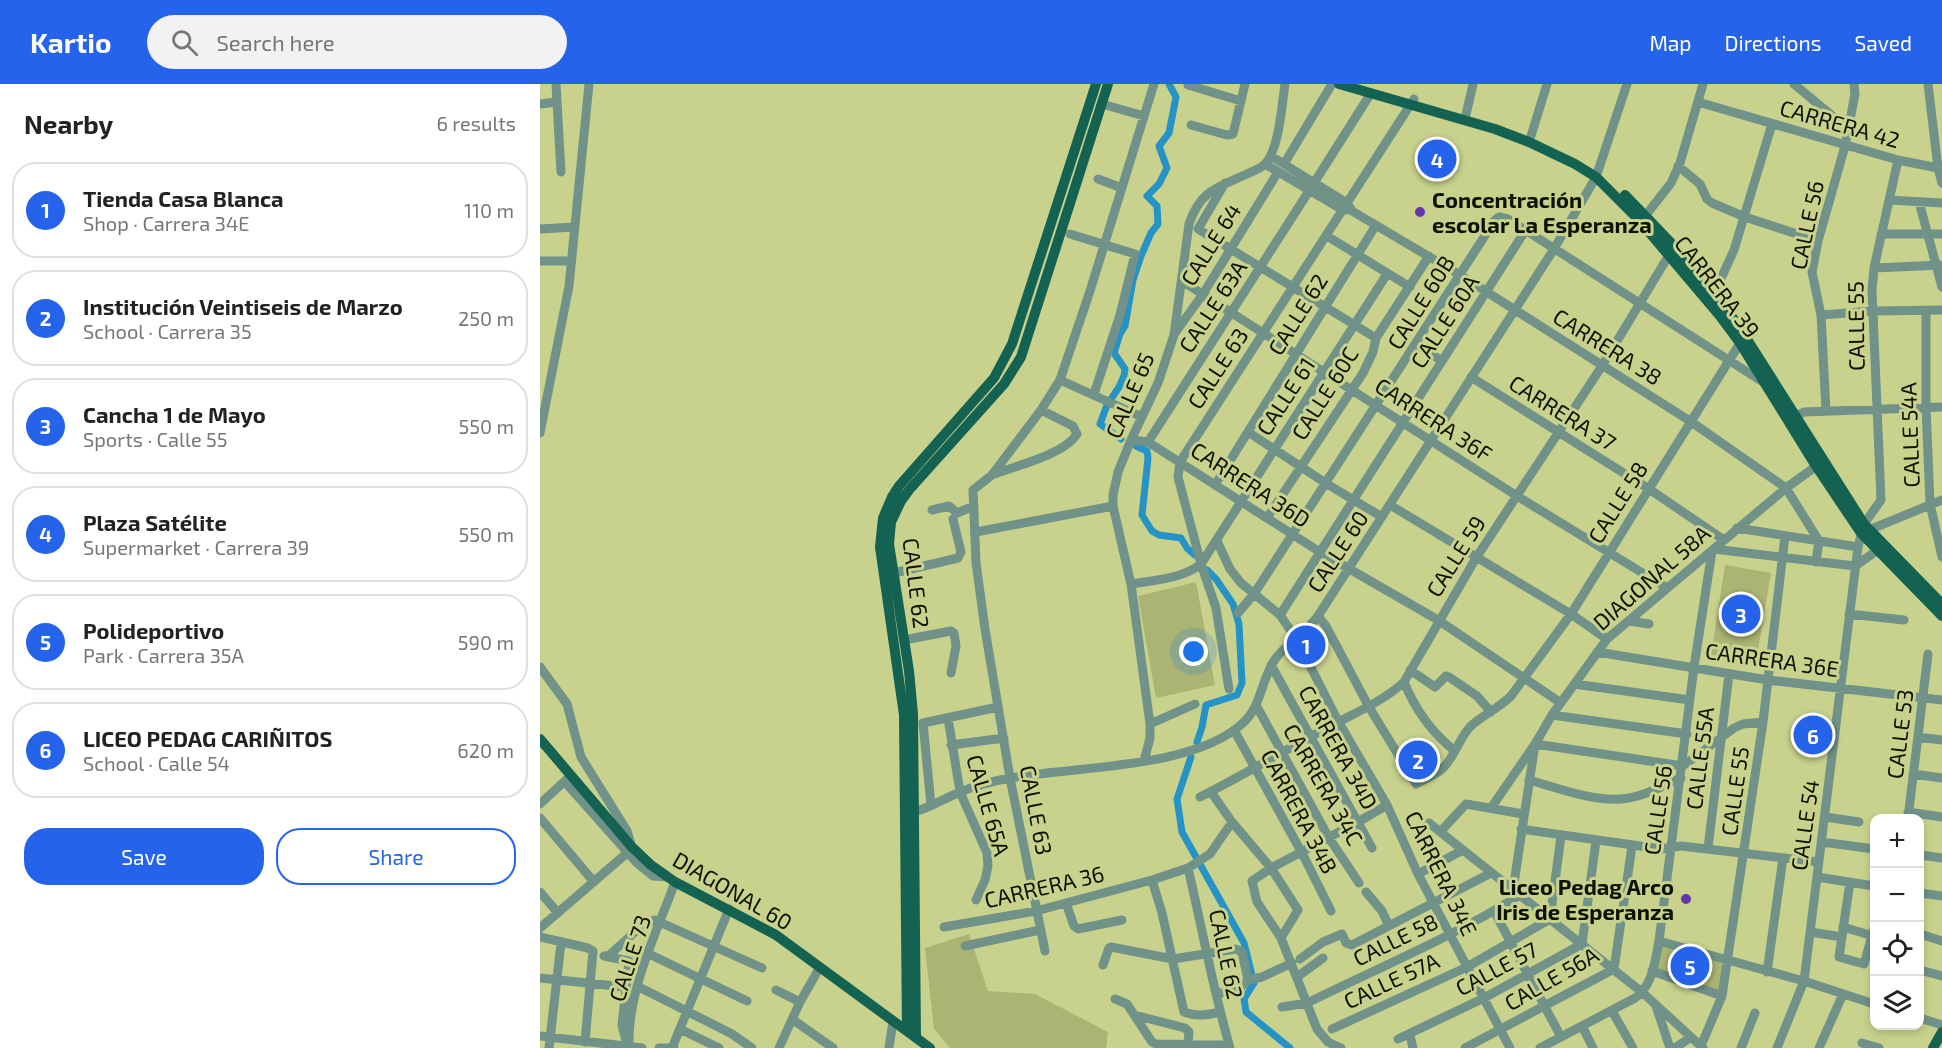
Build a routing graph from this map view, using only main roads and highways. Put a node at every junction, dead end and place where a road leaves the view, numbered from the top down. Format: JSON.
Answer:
{"nodes":[{"id":1,"x":1096,"y":84,"type":"edge"},
{"id":2,"x":1108,"y":84,"type":"edge"},
{"id":3,"x":1339,"y":84,"type":"edge"},
{"id":4,"x":1362,"y":84,"type":"edge"},
{"id":5,"x":1413,"y":101,"type":"junction"},
{"id":6,"x":1466,"y":116,"type":"junction"},
{"id":7,"x":1597,"y":174,"type":"junction"},
{"id":8,"x":1792,"y":418,"type":"junction"},
{"id":9,"x":1865,"y":529,"type":"junction"},
{"id":10,"x":1942,"y":604,"type":"edge"},
{"id":11,"x":1942,"y":616,"type":"edge"},
{"id":12,"x":540,"y":739,"type":"edge"},
{"id":13,"x":910,"y":813,"type":"junction"},
{"id":14,"x":907,"y":1031,"type":"junction"},
{"id":15,"x":1942,"y":1032,"type":"edge"},
{"id":16,"x":916,"y":1038,"type":"junction"},
{"id":17,"x":930,"y":1048,"type":"edge"},
{"id":18,"x":1933,"y":1048,"type":"edge"}],
"edges":[{"from":1,"to":13,"type":"main road","name":"CALLE 62"},
{"from":2,"to":13,"type":"main road","name":"CALLE 62"},
{"from":3,"to":5,"type":"main road","name":"CARRERA 39"},
{"from":4,"to":5,"type":"main road","name":"CARRERA 39"},
{"from":5,"to":6,"type":"main road","name":"CARRERA 39"},
{"from":6,"to":7,"type":"main road","name":"CARRERA 39"},
{"from":6,"to":7,"type":"main road","name":"CARRERA 39"},
{"from":7,"to":8,"type":"main road","name":"CARRERA 39"},
{"from":7,"to":8,"type":"main road","name":"CARRERA 39"},
{"from":8,"to":9,"type":"main road","name":"CARRERA 39"},
{"from":9,"to":10,"type":"main road","name":"CARRERA 39"},
{"from":9,"to":11,"type":"main road","name":"CARRERA 39"},
{"from":12,"to":14,"type":"main road","name":"DIAGONAL 60"},
{"from":13,"to":14,"type":"main road","name":"CALLE 62"},
{"from":13,"to":16,"type":"main road","name":"CALLE 62"},
{"from":14,"to":16,"type":"main road","name":"DIAGONAL 60"},
{"from":15,"to":18,"type":"main road"},
{"from":16,"to":17,"type":"main road","name":"DIAGONAL 60"}]}
